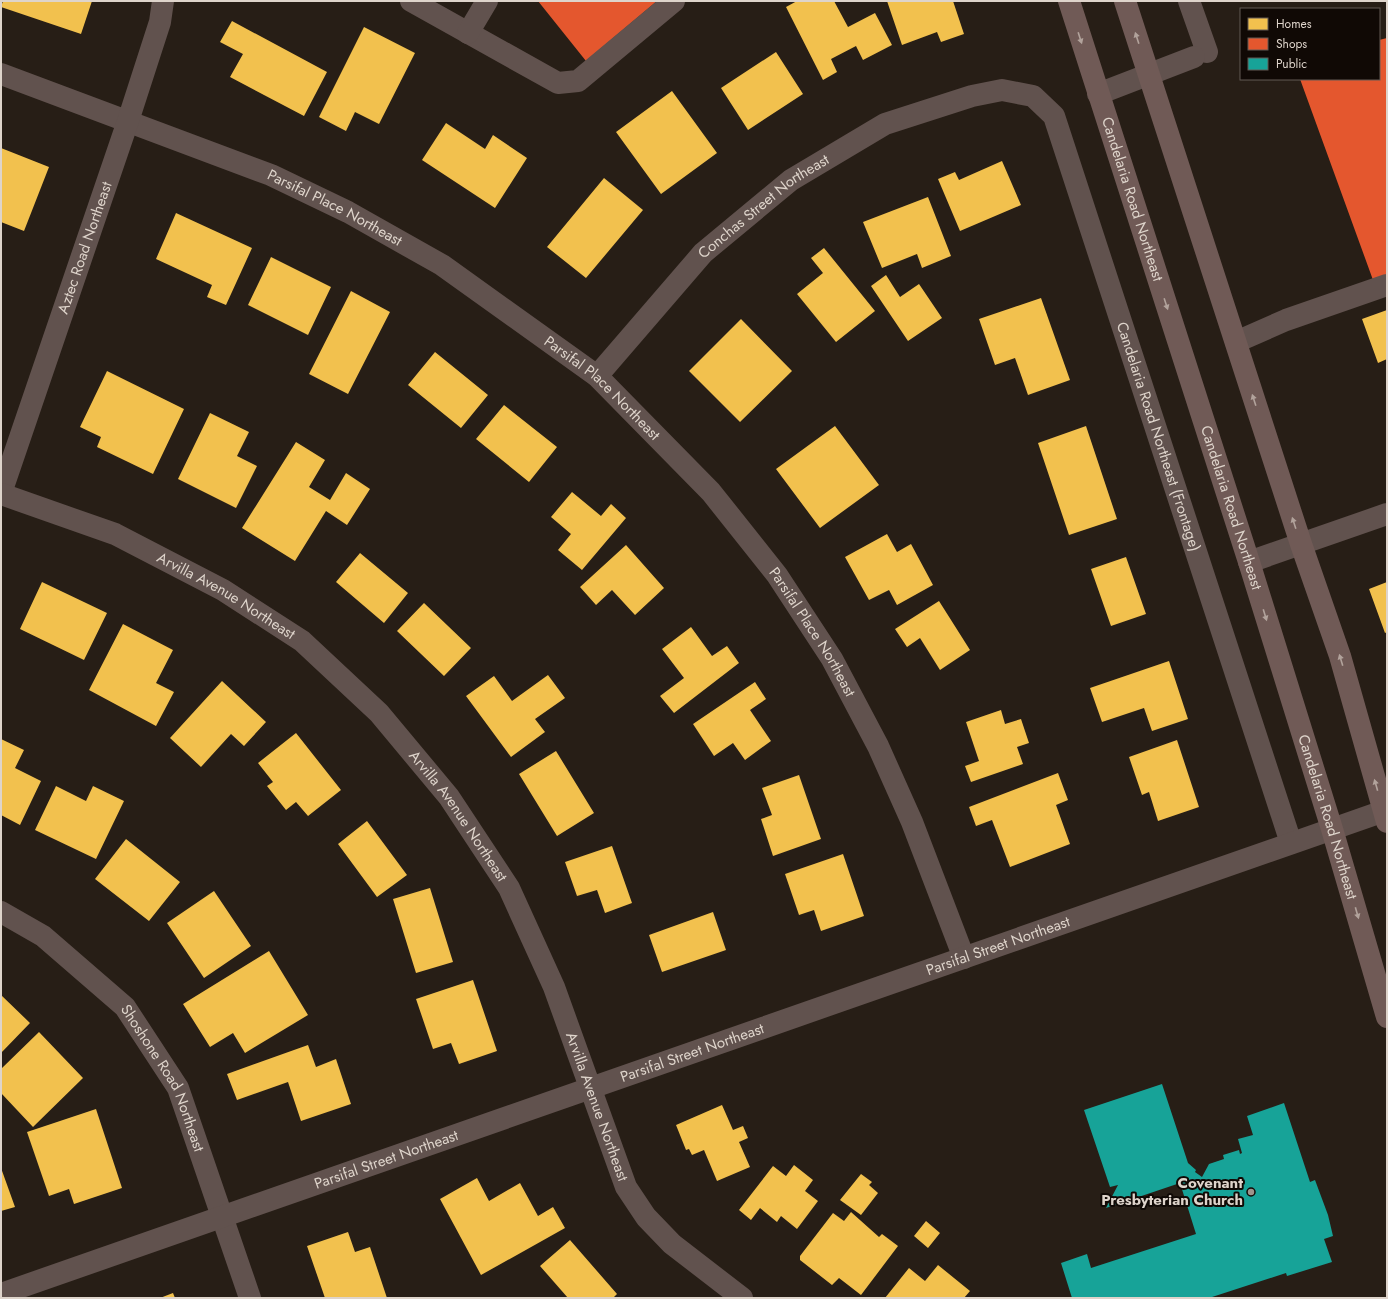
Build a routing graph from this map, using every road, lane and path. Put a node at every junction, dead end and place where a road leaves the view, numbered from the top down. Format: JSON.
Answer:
{"nodes":[{"id":1,"x":163,"y":1,"type":"edge"},
{"id":2,"x":411,"y":1,"type":"edge"},
{"id":3,"x":487,"y":1,"type":"edge"},
{"id":4,"x":674,"y":1,"type":"edge"},
{"id":5,"x":1069,"y":1,"type":"edge"},
{"id":6,"x":1125,"y":1,"type":"edge"},
{"id":7,"x":1189,"y":1,"type":"edge"},
{"id":8,"x":468,"y":33,"type":"junction"},
{"id":9,"x":1,"y":74,"type":"edge"},
{"id":10,"x":1149,"y":74,"type":"junction"},
{"id":11,"x":1098,"y":94,"type":"junction"},
{"id":12,"x":972,"y":96,"type":"joint"},
{"id":13,"x":128,"y":121,"type":"junction"},
{"id":14,"x":1387,"y":285,"type":"edge"},
{"id":15,"x":1236,"y":342,"type":"junction"},
{"id":16,"x":597,"y":376,"type":"junction"},
{"id":17,"x":1,"y":494,"type":"edge"},
{"id":18,"x":1387,"y":514,"type":"edge"},
{"id":19,"x":1301,"y":544,"type":"junction"},
{"id":20,"x":1249,"y":562,"type":"junction"},
{"id":21,"x":1385,"y":817,"type":"edge"},
{"id":22,"x":1332,"y":829,"type":"junction"},
{"id":23,"x":1291,"y":843,"type":"junction"},
{"id":24,"x":1,"y":912,"type":"edge"},
{"id":25,"x":964,"y":958,"type":"junction"},
{"id":26,"x":1387,"y":1017,"type":"edge"},
{"id":27,"x":590,"y":1089,"type":"junction"},
{"id":28,"x":223,"y":1217,"type":"junction"},
{"id":29,"x":1,"y":1294,"type":"edge"},
{"id":30,"x":250,"y":1298,"type":"edge"},
{"id":31,"x":742,"y":1298,"type":"edge"}],
"edges":[{"from":1,"to":13,"type":"street","name":"Aztec Road Northeast"},
{"from":2,"to":8,"type":"street"},
{"from":3,"to":8,"type":"street"},
{"from":4,"to":8,"type":"street"},
{"from":5,"to":11,"type":"main road","name":"Candelaria Road Northeast","one_way":true},
{"from":10,"to":6,"type":"main road","one_way":true},
{"from":7,"to":10,"type":"street"},
{"from":9,"to":13,"type":"street","name":"Parsifal Place Northeast"},
{"from":10,"to":11,"type":"street"},
{"from":10,"to":15,"type":"main road"},
{"from":11,"to":20,"type":"main road","name":"Candelaria Road Northeast","one_way":true},
{"from":12,"to":16,"type":"street","name":"Conchas Street Northeast"},
{"from":12,"to":23,"type":"street","name":"Candelaria Road Northeast (Frontage)"},
{"from":13,"to":16,"type":"street","name":"Parsifal Place Northeast"},
{"from":13,"to":17,"type":"street","name":"Aztec Road Northeast"},
{"from":14,"to":15,"type":"street"},
{"from":19,"to":15,"type":"main road","one_way":true},
{"from":16,"to":25,"type":"street","name":"Parsifal Place Northeast"},
{"from":17,"to":27,"type":"street","name":"Arvilla Avenue Northeast"},
{"from":18,"to":19,"type":"street"},
{"from":19,"to":20,"type":"street"},
{"from":21,"to":19,"type":"main road","one_way":true},
{"from":20,"to":22,"type":"main road","name":"Candelaria Road Northeast","one_way":true},
{"from":21,"to":22,"type":"street","name":"Parsifal Street Northeast"},
{"from":22,"to":23,"type":"street","name":"Parsifal Street Northeast"},
{"from":22,"to":26,"type":"main road","name":"Candelaria Road Northeast","one_way":true},
{"from":23,"to":25,"type":"street","name":"Parsifal Street Northeast"},
{"from":24,"to":28,"type":"street","name":"Shoshone Road Northeast"},
{"from":25,"to":27,"type":"street","name":"Parsifal Street Northeast"},
{"from":27,"to":28,"type":"street","name":"Parsifal Street Northeast"},
{"from":27,"to":31,"type":"street","name":"Arvilla Avenue Northeast"},
{"from":28,"to":29,"type":"street","name":"Parsifal Street Northeast"},
{"from":28,"to":30,"type":"street","name":"Shoshone Road Northeast"}]}
